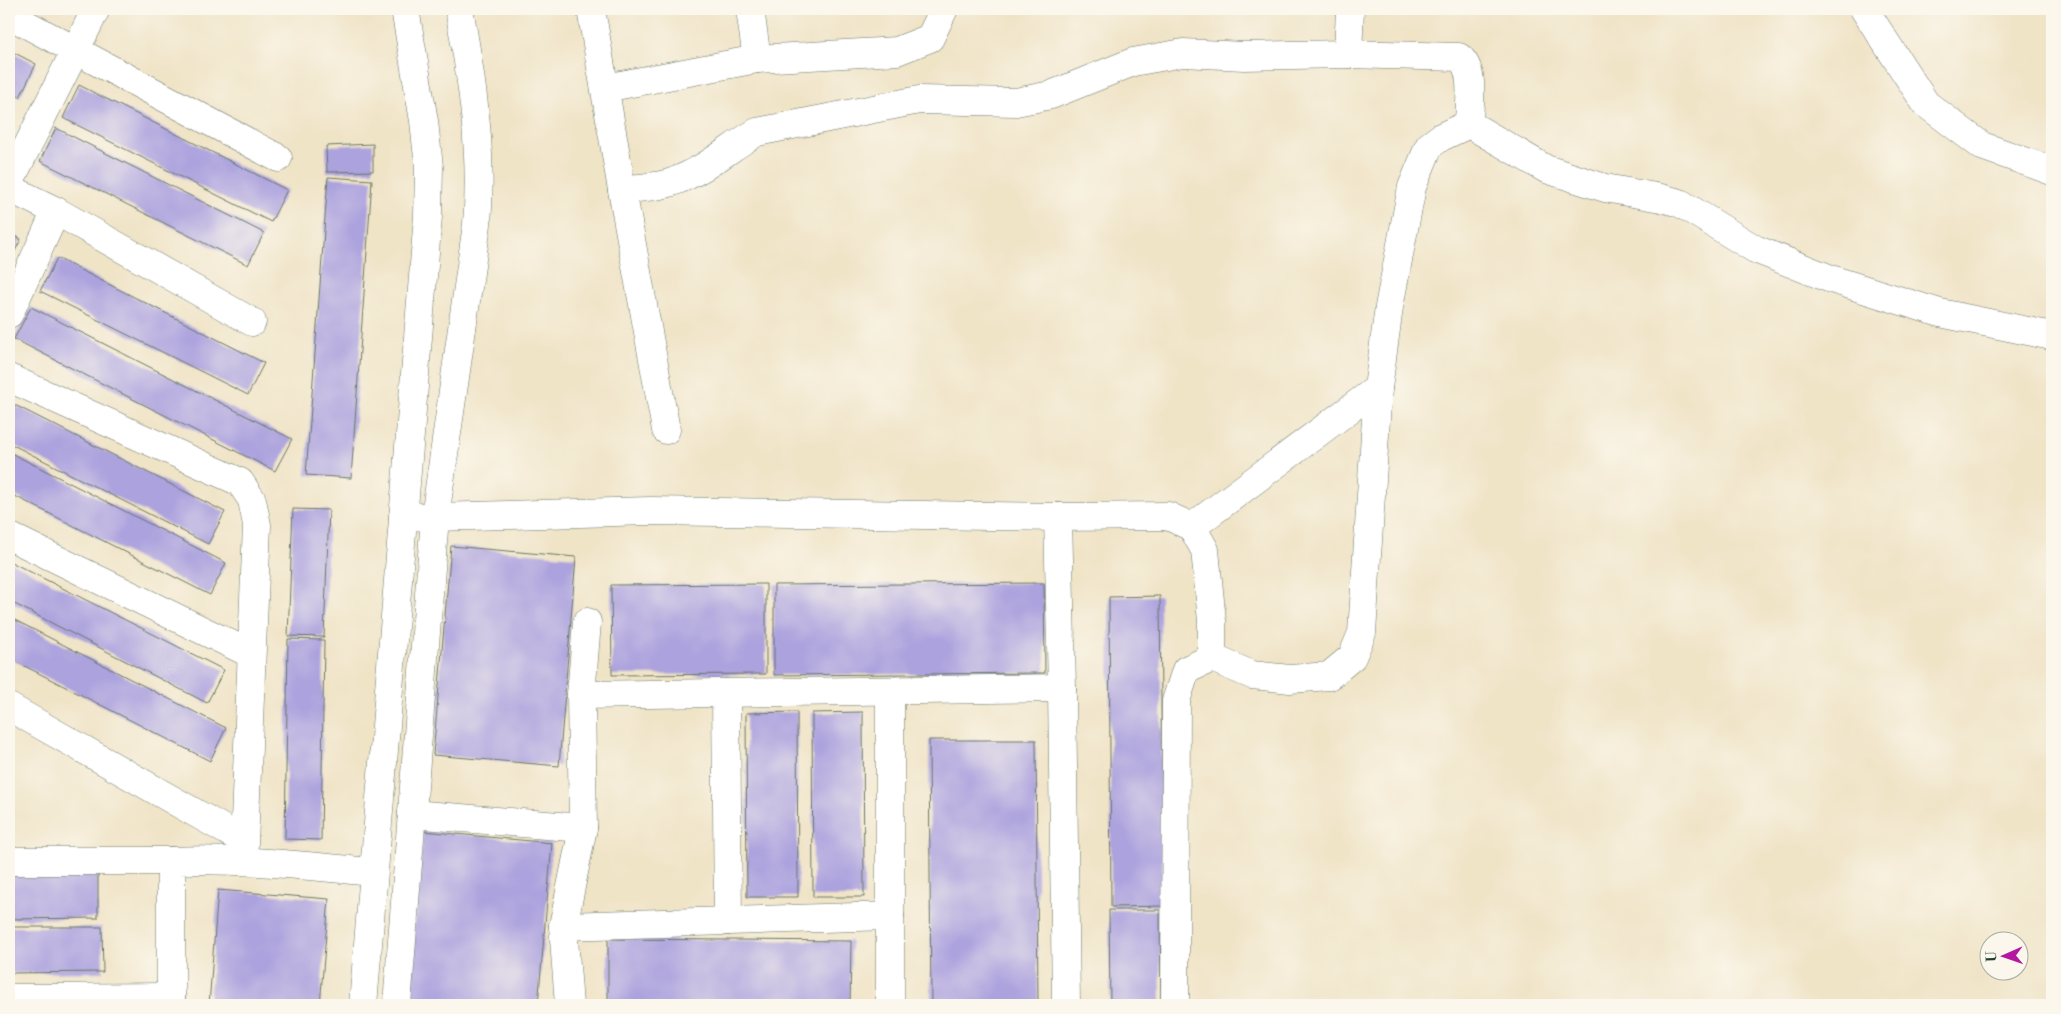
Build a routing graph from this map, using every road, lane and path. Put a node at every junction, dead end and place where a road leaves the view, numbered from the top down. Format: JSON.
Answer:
{"nodes":[{"id":1,"x":96,"y":9,"type":"edge"},
{"id":2,"x":406,"y":9,"type":"edge"},
{"id":3,"x":459,"y":9,"type":"edge"},
{"id":4,"x":591,"y":9,"type":"edge"},
{"id":5,"x":750,"y":9,"type":"edge"},
{"id":6,"x":944,"y":9,"type":"edge"},
{"id":7,"x":1350,"y":9,"type":"edge"},
{"id":8,"x":1864,"y":9,"type":"edge"},
{"id":9,"x":9,"y":15,"type":"edge"},
{"id":10,"x":76,"y":50,"type":"junction"},
{"id":11,"x":1348,"y":54,"type":"junction"},
{"id":12,"x":757,"y":59,"type":"junction"},
{"id":13,"x":605,"y":88,"type":"junction"},
{"id":14,"x":1469,"y":124,"type":"junction"},
{"id":15,"x":278,"y":158,"type":"dead end"},
{"id":16,"x":2052,"y":170,"type":"edge"},
{"id":17,"x":9,"y":183,"type":"edge"},
{"id":18,"x":9,"y":188,"type":"edge"},
{"id":19,"x":622,"y":190,"type":"junction"},
{"id":20,"x":56,"y":211,"type":"junction"},
{"id":21,"x":9,"y":314,"type":"edge"},
{"id":22,"x":252,"y":322,"type":"dead end"},
{"id":23,"x":2052,"y":336,"type":"edge"},
{"id":24,"x":9,"y":378,"type":"edge"},
{"id":25,"x":1378,"y":388,"type":"junction"},
{"id":26,"x":666,"y":430,"type":"dead end"},
{"id":27,"x":404,"y":516,"type":"junction"},
{"id":28,"x":1058,"y":517,"type":"junction"},
{"id":29,"x":435,"y":518,"type":"junction"},
{"id":30,"x":1192,"y":527,"type":"junction"},
{"id":31,"x":9,"y":536,"type":"edge"},
{"id":32,"x":587,"y":622,"type":"dead end"},
{"id":33,"x":251,"y":654,"type":"junction"},
{"id":34,"x":1212,"y":658,"type":"junction"},
{"id":35,"x":1062,"y":688,"type":"junction"},
{"id":36,"x":890,"y":691,"type":"junction"},
{"id":37,"x":726,"y":693,"type":"junction"},
{"id":38,"x":581,"y":695,"type":"junction"},
{"id":39,"x":9,"y":707,"type":"edge"},
{"id":40,"x":412,"y":814,"type":"junction"},
{"id":41,"x":583,"y":828,"type":"junction"},
{"id":42,"x":9,"y":861,"type":"edge"},
{"id":43,"x":171,"y":861,"type":"junction"},
{"id":44,"x":373,"y":872,"type":"junction"},
{"id":45,"x":890,"y":916,"type":"junction"},
{"id":46,"x":728,"y":921,"type":"junction"},
{"id":47,"x":563,"y":926,"type":"junction"},
{"id":48,"x":9,"y":998,"type":"edge"},
{"id":49,"x":171,"y":1001,"type":"edge"},
{"id":50,"x":363,"y":1005,"type":"edge"},
{"id":51,"x":397,"y":1005,"type":"edge"},
{"id":52,"x":569,"y":1005,"type":"edge"},
{"id":53,"x":890,"y":1005,"type":"edge"},
{"id":54,"x":1066,"y":1005,"type":"edge"},
{"id":55,"x":1175,"y":1005,"type":"edge"}],
"edges":[{"from":1,"to":10,"type":"street"},
{"from":2,"to":27,"type":"street"},
{"from":3,"to":29,"type":"street"},
{"from":4,"to":13,"type":"street"},
{"from":5,"to":12,"type":"street"},
{"from":6,"to":12,"type":"street"},
{"from":7,"to":11,"type":"street"},
{"from":8,"to":16,"type":"street"},
{"from":9,"to":10,"type":"street"},
{"from":10,"to":15,"type":"street"},
{"from":10,"to":17,"type":"street"},
{"from":11,"to":14,"type":"street"},
{"from":11,"to":19,"type":"street"},
{"from":12,"to":13,"type":"street"},
{"from":13,"to":19,"type":"street"},
{"from":14,"to":23,"type":"street"},
{"from":14,"to":25,"type":"street"},
{"from":18,"to":20,"type":"street"},
{"from":19,"to":26,"type":"street"},
{"from":20,"to":21,"type":"street"},
{"from":20,"to":22,"type":"street"},
{"from":24,"to":33,"type":"street"},
{"from":25,"to":30,"type":"street"},
{"from":25,"to":34,"type":"street"},
{"from":27,"to":29,"type":"street"},
{"from":27,"to":44,"type":"street"},
{"from":28,"to":29,"type":"street"},
{"from":28,"to":30,"type":"street"},
{"from":28,"to":35,"type":"street"},
{"from":29,"to":40,"type":"street"},
{"from":30,"to":34,"type":"street"},
{"from":31,"to":33,"type":"street"},
{"from":32,"to":38,"type":"street"},
{"from":33,"to":39,"type":"street"},
{"from":34,"to":55,"type":"street"},
{"from":35,"to":36,"type":"street"},
{"from":35,"to":54,"type":"street"},
{"from":36,"to":37,"type":"street"},
{"from":36,"to":45,"type":"street"},
{"from":37,"to":38,"type":"street"},
{"from":37,"to":46,"type":"street"},
{"from":38,"to":41,"type":"street"},
{"from":40,"to":41,"type":"street"},
{"from":40,"to":51,"type":"street"},
{"from":41,"to":47,"type":"street"},
{"from":42,"to":43,"type":"street"},
{"from":43,"to":44,"type":"street"},
{"from":43,"to":49,"type":"street"},
{"from":44,"to":50,"type":"street"},
{"from":45,"to":46,"type":"street"},
{"from":45,"to":53,"type":"street"},
{"from":46,"to":47,"type":"street"},
{"from":47,"to":52,"type":"street"},
{"from":48,"to":49,"type":"street"}]}
